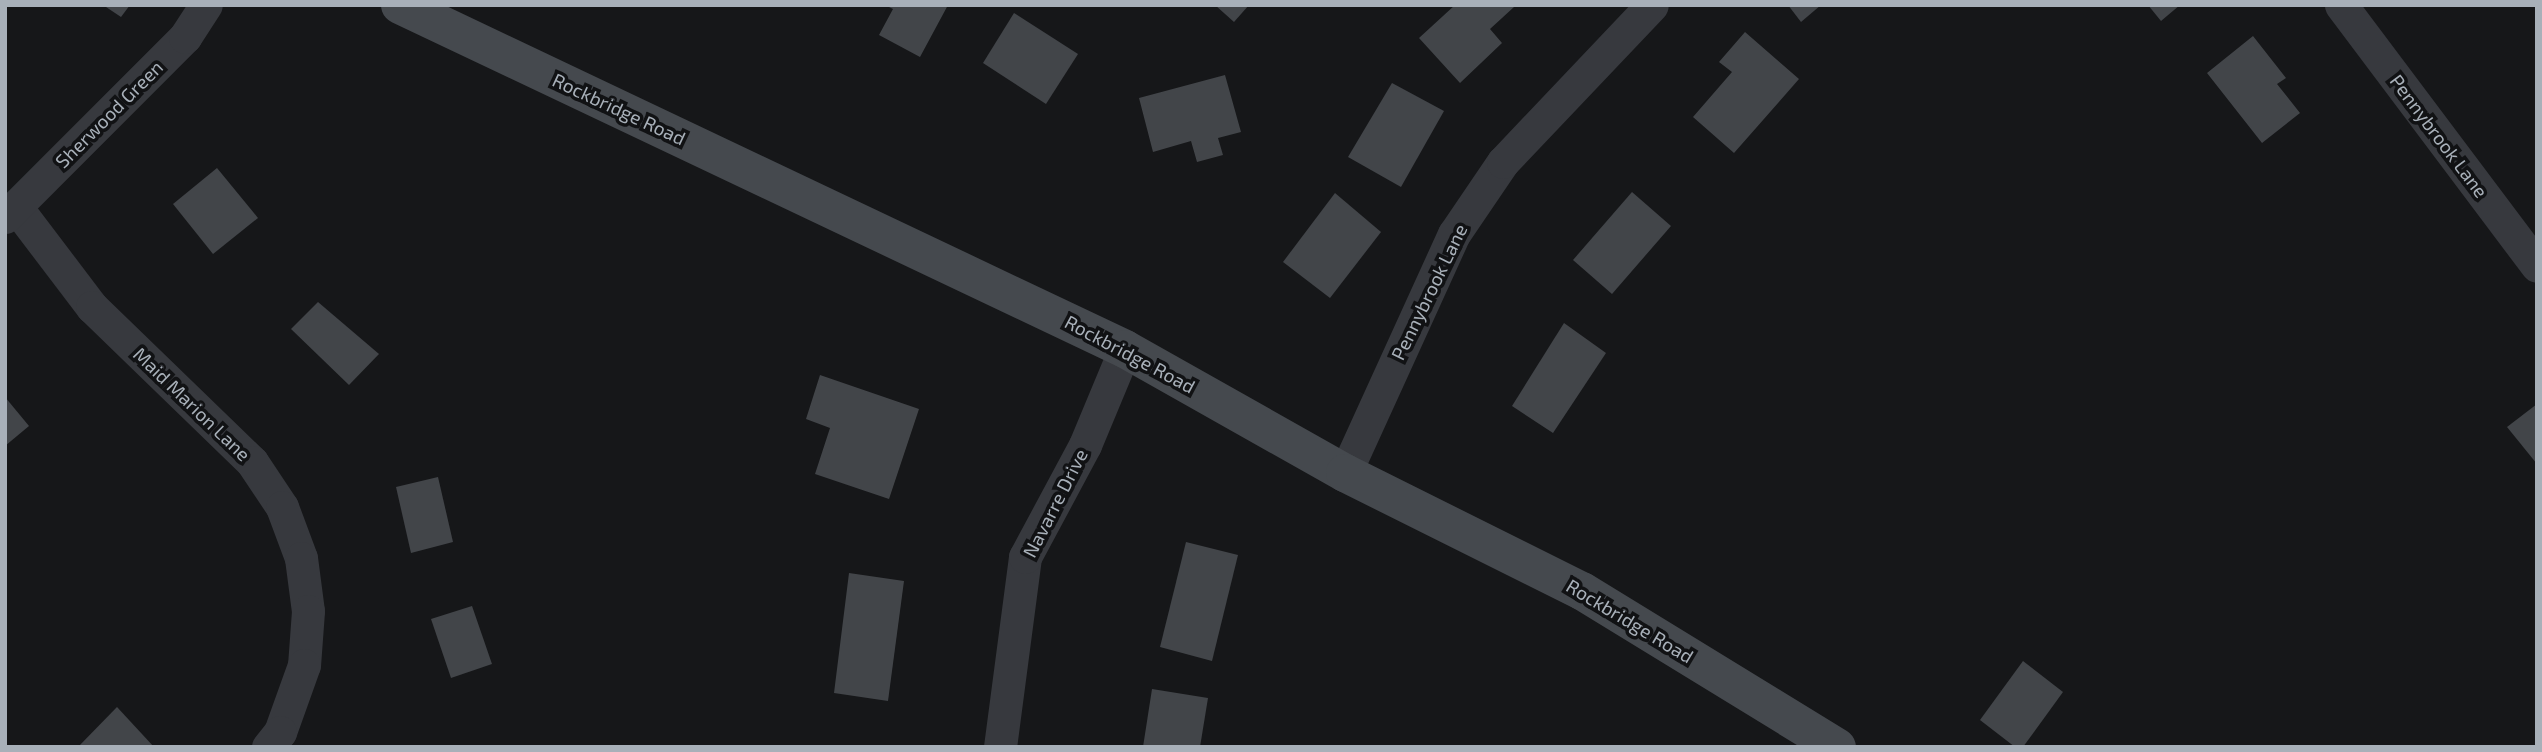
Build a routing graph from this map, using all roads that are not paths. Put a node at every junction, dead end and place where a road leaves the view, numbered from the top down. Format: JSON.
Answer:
{"nodes":[{"id":1,"x":206,"y":5,"type":"edge"},
{"id":2,"x":400,"y":5,"type":"edge"},
{"id":3,"x":1652,"y":5,"type":"edge"},
{"id":4,"x":2342,"y":5,"type":"edge"},
{"id":5,"x":11,"y":212,"type":"edge"},
{"id":6,"x":2537,"y":267,"type":"edge"},
{"id":7,"x":1125,"y":349,"type":"junction"},
{"id":8,"x":1345,"y":473,"type":"junction"},
{"id":9,"x":268,"y":747,"type":"edge"},
{"id":10,"x":1000,"y":747,"type":"edge"},
{"id":11,"x":1837,"y":747,"type":"edge"}],
"edges":[{"from":1,"to":5,"type":"street","name":"Sherwood Green"},
{"from":2,"to":7,"type":"main road","name":"Rockbridge Road"},
{"from":3,"to":8,"type":"street","name":"Pennybrook Lane"},
{"from":4,"to":6,"type":"street","name":"Pennybrook Lane"},
{"from":5,"to":9,"type":"street","name":"Maid Marion Lane"},
{"from":7,"to":8,"type":"main road","name":"Rockbridge Road"},
{"from":7,"to":10,"type":"street","name":"Navarre Drive"},
{"from":8,"to":11,"type":"main road","name":"Rockbridge Road"}]}
